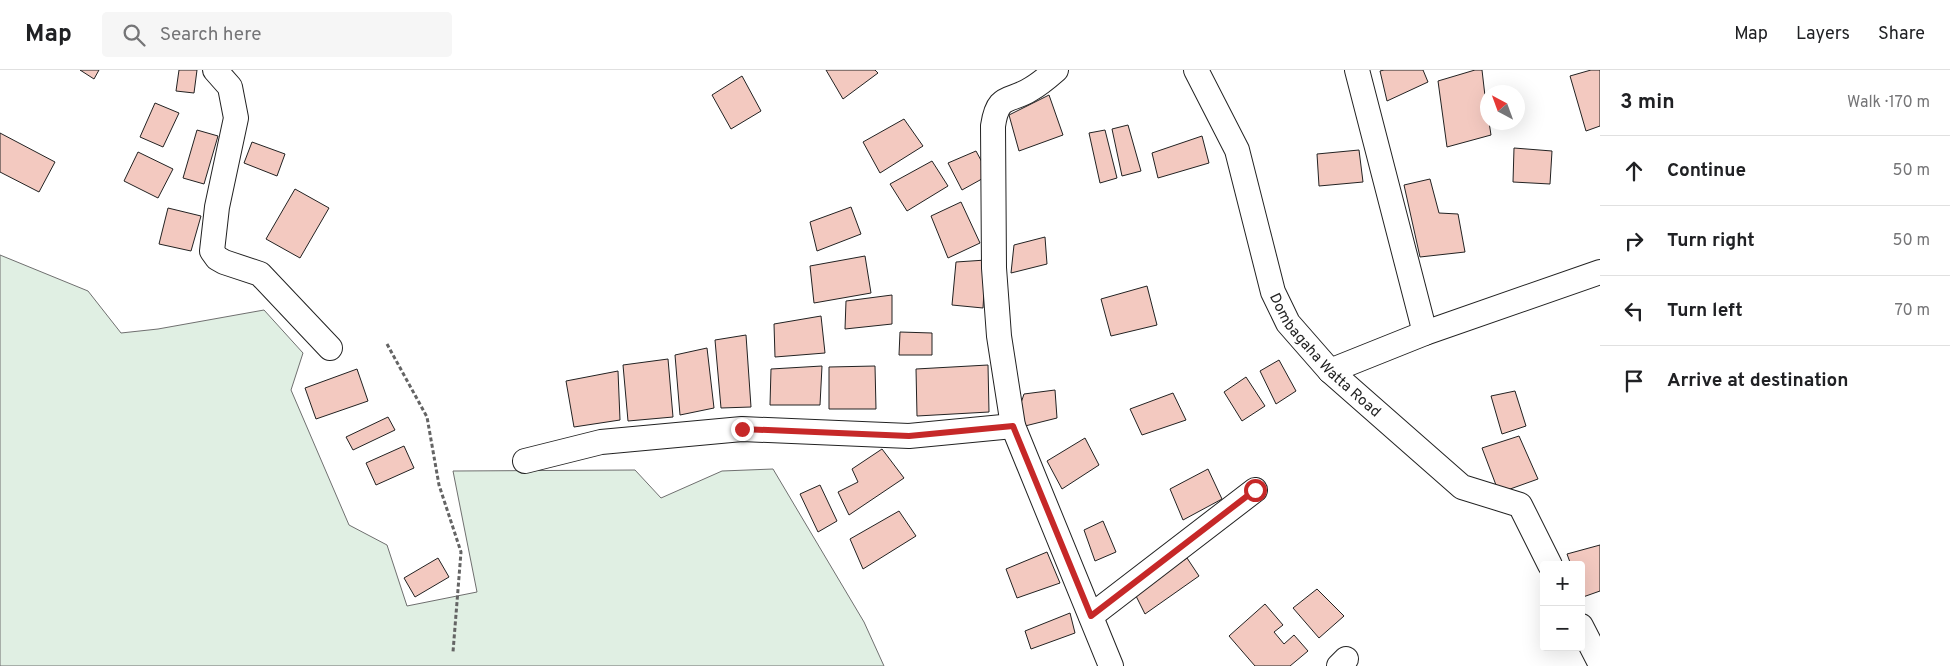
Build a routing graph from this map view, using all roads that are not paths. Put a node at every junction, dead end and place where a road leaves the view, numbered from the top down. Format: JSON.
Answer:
{"nodes":[{"id":1,"x":215,"y":70,"type":"edge"},
{"id":2,"x":1056,"y":70,"type":"edge"},
{"id":3,"x":1196,"y":70,"type":"edge"},
{"id":4,"x":1357,"y":70,"type":"edge"},
{"id":5,"x":1600,"y":272,"type":"edge"},
{"id":6,"x":1425,"y":333,"type":"junction"},
{"id":7,"x":330,"y":348,"type":"dead end"},
{"id":8,"x":1330,"y":370,"type":"junction"},
{"id":9,"x":1013,"y":426,"type":"junction"},
{"id":10,"x":525,"y":461,"type":"dead end"},
{"id":11,"x":1255,"y":490,"type":"dead end"},
{"id":12,"x":1548,"y":561,"type":"edge"},
{"id":13,"x":1091,"y":616,"type":"junction"},
{"id":14,"x":1585,"y":634,"type":"edge"},
{"id":15,"x":1600,"y":663,"type":"edge"},
{"id":16,"x":1111,"y":666,"type":"edge"}],
"edges":[{"from":1,"to":7,"type":"street"},
{"from":2,"to":9,"type":"street"},
{"from":3,"to":8,"type":"street","name":"Dombagaha Watta Road"},
{"from":4,"to":6,"type":"street"},
{"from":5,"to":6,"type":"street"},
{"from":6,"to":8,"type":"street"},
{"from":8,"to":12,"type":"street","name":"Dombagaha Watta Road"},
{"from":9,"to":10,"type":"street"},
{"from":9,"to":13,"type":"street"},
{"from":11,"to":13,"type":"street"},
{"from":13,"to":16,"type":"street"},
{"from":14,"to":15,"type":"street"}]}
